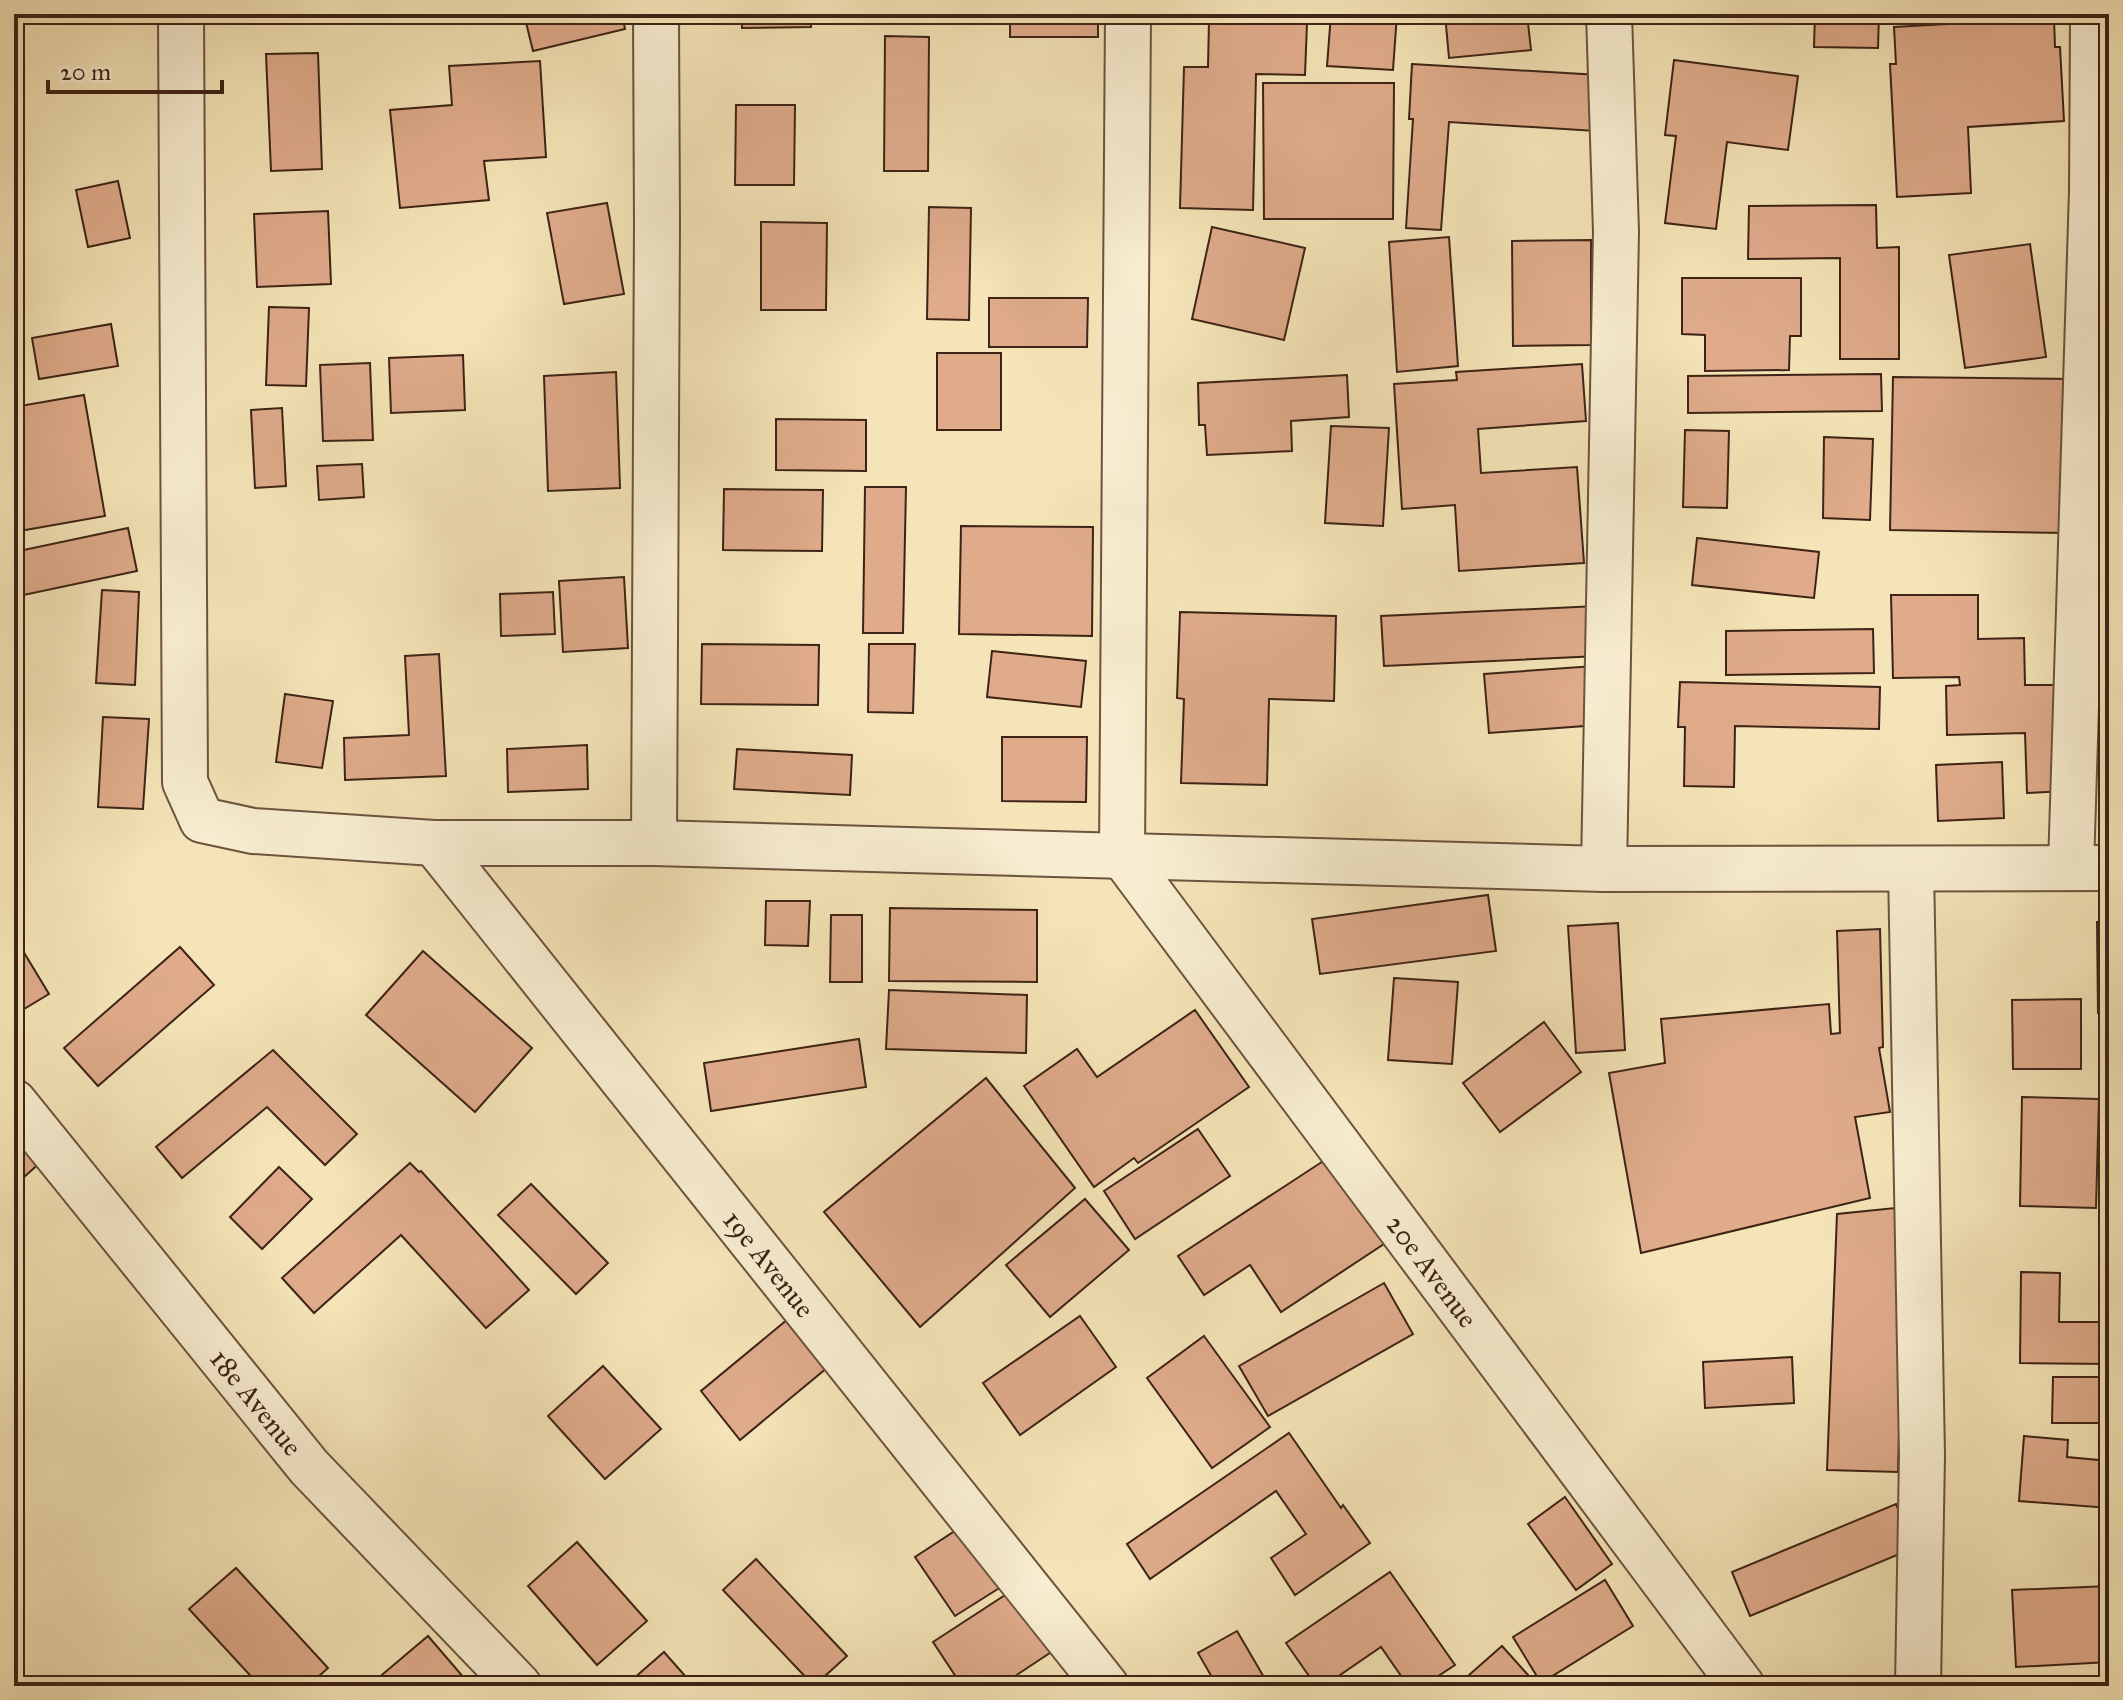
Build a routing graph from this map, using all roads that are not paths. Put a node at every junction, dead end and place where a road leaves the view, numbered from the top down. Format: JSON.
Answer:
{"nodes":[{"id":1,"x":181,"y":14,"type":"edge"},
{"id":2,"x":656,"y":14,"type":"edge"},
{"id":3,"x":1128,"y":14,"type":"edge"},
{"id":4,"x":1609,"y":14,"type":"edge"},
{"id":5,"x":2093,"y":14,"type":"edge"},
{"id":6,"x":434,"y":843,"type":"junction"},
{"id":7,"x":654,"y":843,"type":"junction"},
{"id":8,"x":1122,"y":855,"type":"junction"},
{"id":9,"x":2090,"y":868,"type":"edge"},
{"id":10,"x":1604,"y":869,"type":"junction"},
{"id":11,"x":1911,"y":869,"type":"junction"},
{"id":12,"x":14,"y":1102,"type":"edge"},
{"id":13,"x":519,"y":1686,"type":"edge"},
{"id":14,"x":1106,"y":1686,"type":"edge"},
{"id":15,"x":1742,"y":1686,"type":"edge"},
{"id":16,"x":1918,"y":1686,"type":"edge"}],
"edges":[{"from":1,"to":6,"type":"street"},
{"from":2,"to":7,"type":"street"},
{"from":3,"to":8,"type":"street"},
{"from":4,"to":10,"type":"street"},
{"from":5,"to":9,"type":"street"},
{"from":6,"to":7,"type":"street"},
{"from":6,"to":14,"type":"street","name":"19e Avenue"},
{"from":7,"to":8,"type":"street"},
{"from":8,"to":10,"type":"street"},
{"from":8,"to":15,"type":"street","name":"20e Avenue"},
{"from":9,"to":11,"type":"street"},
{"from":10,"to":11,"type":"street"},
{"from":11,"to":16,"type":"street"},
{"from":12,"to":13,"type":"street","name":"18e Avenue"}]}
